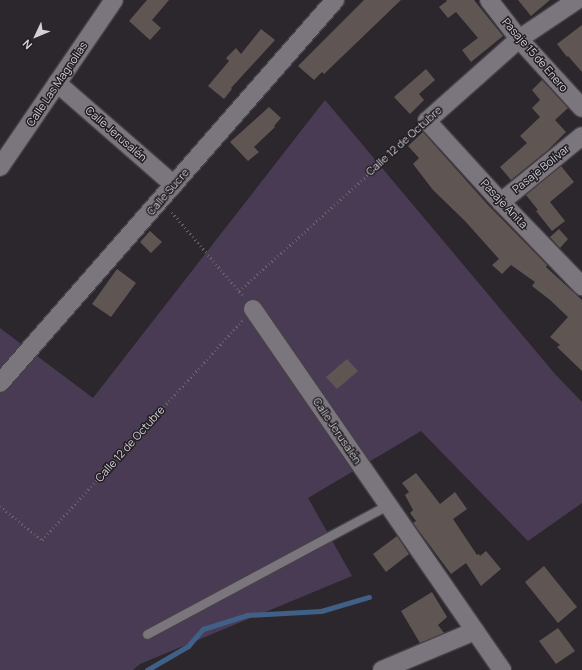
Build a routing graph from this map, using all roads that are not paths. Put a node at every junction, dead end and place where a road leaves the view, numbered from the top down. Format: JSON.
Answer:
{"nodes":[{"id":1,"x":114,"y":0,"type":"edge"},
{"id":2,"x":335,"y":0,"type":"edge"},
{"id":3,"x":489,"y":0,"type":"edge"},
{"id":4,"x":577,"y":0,"type":"edge"},
{"id":5,"x":519,"y":39,"type":"junction"},
{"id":6,"x":57,"y":83,"type":"junction"},
{"id":7,"x":582,"y":108,"type":"edge"},
{"id":8,"x":427,"y":121,"type":"joint"},
{"id":9,"x":582,"y":136,"type":"edge"},
{"id":10,"x":0,"y":168,"type":"edge"},
{"id":11,"x":174,"y":185,"type":"junction"},
{"id":12,"x":501,"y":202,"type":"junction"},
{"id":13,"x":582,"y":286,"type":"edge"},
{"id":14,"x":253,"y":308,"type":"road end"},
{"id":15,"x":0,"y":383,"type":"edge"},
{"id":16,"x":388,"y":505,"type":"junction"},
{"id":17,"x":475,"y":631,"type":"junction"},
{"id":18,"x":147,"y":634,"type":"dead end"},
{"id":19,"x":382,"y":670,"type":"edge"},
{"id":20,"x":502,"y":670,"type":"edge"}],
"edges":[{"from":1,"to":6,"type":"street","name":"Calle Las Magnolias"},
{"from":2,"to":11,"type":"street","name":"Calle Sucre"},
{"from":3,"to":5,"type":"street","name":"Pasaje 15 de Enero"},
{"from":4,"to":5,"type":"street","name":"Calle 12 de Octubre"},
{"from":5,"to":7,"type":"street","name":"Pasaje 15 de Enero"},
{"from":5,"to":8,"type":"street","name":"Calle 12 de Octubre"},
{"from":6,"to":10,"type":"street","name":"Calle Las Magnolias"},
{"from":6,"to":11,"type":"street","name":"Calle Jerusalén"},
{"from":8,"to":12,"type":"street","name":"Pasaje Anita"},
{"from":9,"to":12,"type":"street","name":"Pasaje Bolívar"},
{"from":11,"to":15,"type":"street","name":"Calle Sucre"},
{"from":12,"to":13,"type":"street","name":"Pasaje Anita"},
{"from":14,"to":16,"type":"street","name":"Calle Jerusalén"},
{"from":16,"to":17,"type":"street","name":"Calle Jerusalén"},
{"from":16,"to":18,"type":"lane"},
{"from":17,"to":19,"type":"street"},
{"from":17,"to":20,"type":"street","name":"Calle Jerusalén"}]}
